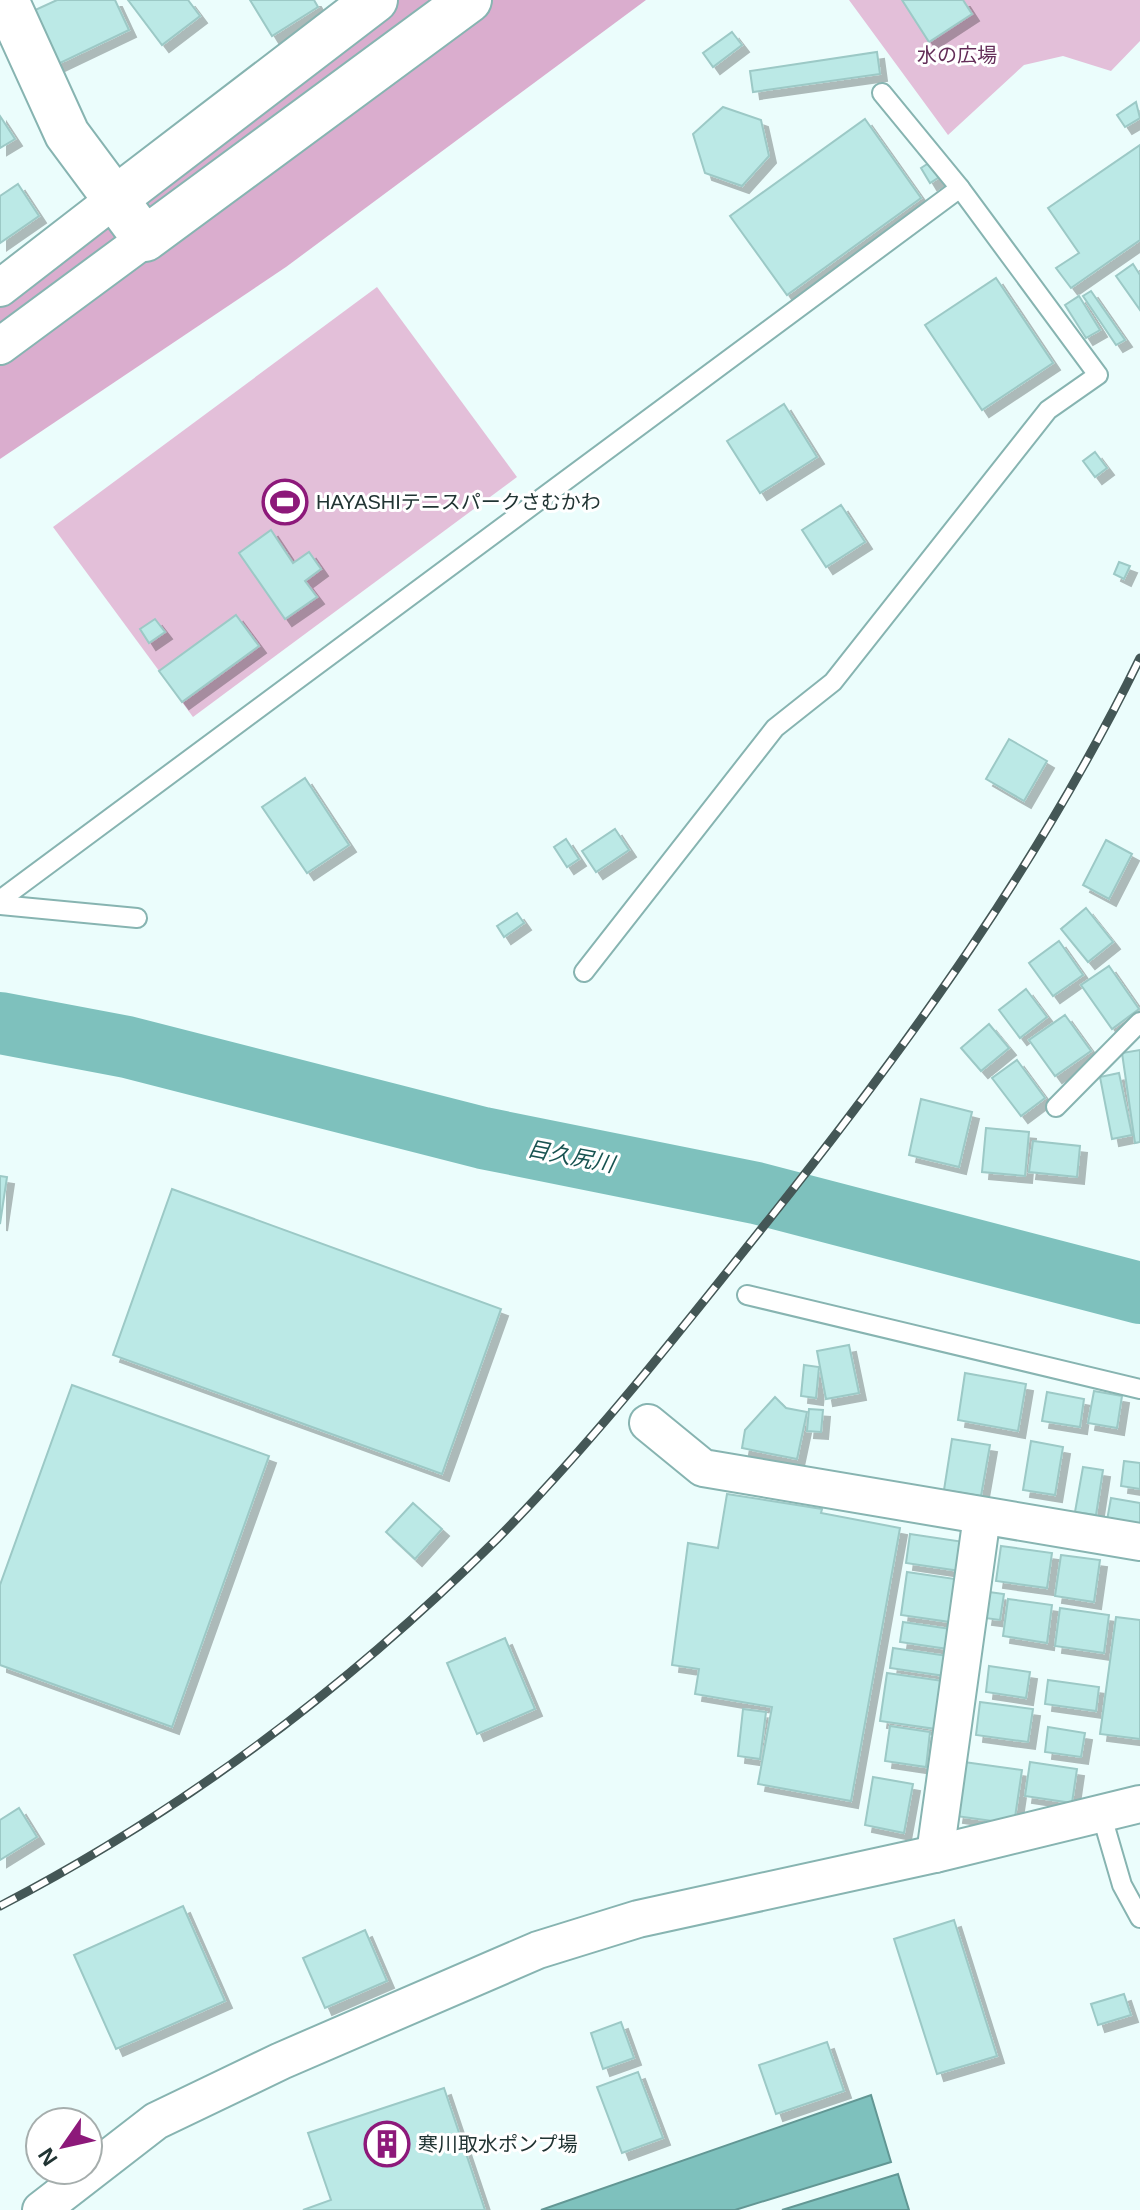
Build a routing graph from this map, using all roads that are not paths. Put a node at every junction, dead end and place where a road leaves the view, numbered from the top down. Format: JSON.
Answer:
{"nodes":[{"id":1,"x":6,"y":0,"type":"edge"},
{"id":2,"x":375,"y":0,"type":"edge"},
{"id":3,"x":469,"y":0,"type":"edge"},
{"id":4,"x":882,"y":93,"type":"dead end"},
{"id":5,"x":960,"y":188,"type":"junction"},
{"id":6,"x":115,"y":199,"type":"junction"},
{"id":7,"x":145,"y":239,"type":"junction"},
{"id":8,"x":0,"y":288,"type":"edge"},
{"id":9,"x":0,"y":346,"type":"edge"},
{"id":10,"x":0,"y":902,"type":"edge"},
{"id":11,"x":137,"y":918,"type":"dead end"},
{"id":12,"x":584,"y":972,"type":"dead end"},
{"id":13,"x":1140,"y":1022,"type":"edge"},
{"id":14,"x":1056,"y":1107,"type":"dead end"},
{"id":15,"x":747,"y":1295,"type":"dead end"},
{"id":16,"x":1140,"y":1389,"type":"edge"},
{"id":17,"x":648,"y":1423,"type":"dead end"},
{"id":18,"x":982,"y":1516,"type":"junction"},
{"id":19,"x":1140,"y":1542,"type":"edge"},
{"id":20,"x":1140,"y":1804,"type":"edge"},
{"id":21,"x":1101,"y":1813,"type":"junction"},
{"id":22,"x":935,"y":1854,"type":"junction"},
{"id":23,"x":1140,"y":1918,"type":"edge"},
{"id":24,"x":41,"y":2210,"type":"edge"}],
"edges":[{"from":1,"to":6,"type":"street"},
{"from":2,"to":6,"type":"street"},
{"from":3,"to":7,"type":"street"},
{"from":4,"to":5,"type":"lane"},
{"from":5,"to":10,"type":"lane"},
{"from":5,"to":12,"type":"lane"},
{"from":6,"to":7,"type":"street"},
{"from":6,"to":8,"type":"street"},
{"from":7,"to":9,"type":"street"},
{"from":10,"to":11,"type":"lane"},
{"from":13,"to":14,"type":"lane"},
{"from":15,"to":16,"type":"lane"},
{"from":17,"to":18,"type":"street"},
{"from":18,"to":19,"type":"street"},
{"from":18,"to":22,"type":"street"},
{"from":20,"to":21,"type":"street"},
{"from":21,"to":22,"type":"street"},
{"from":21,"to":23,"type":"lane"},
{"from":22,"to":24,"type":"street"}]}
